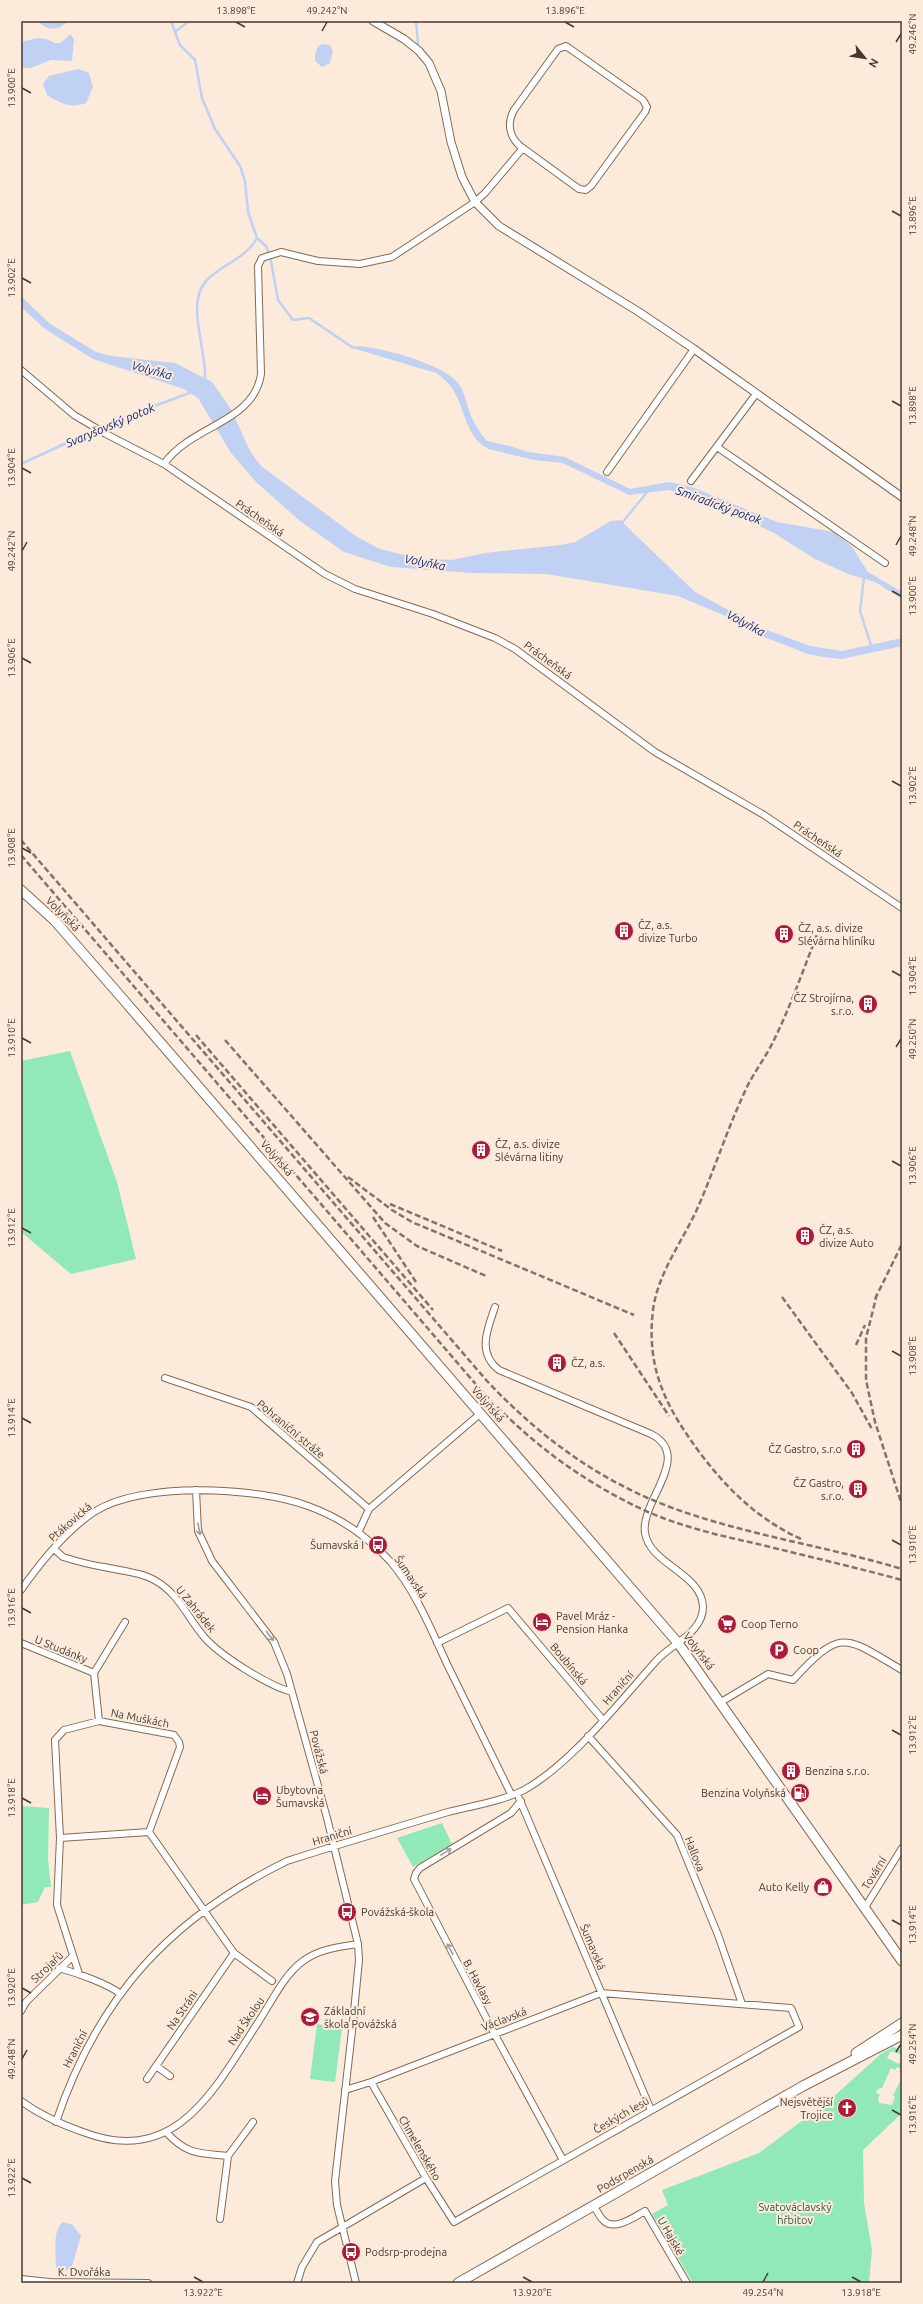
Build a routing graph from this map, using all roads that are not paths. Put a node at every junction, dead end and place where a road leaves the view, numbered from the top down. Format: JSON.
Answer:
{"nodes":[{"id":1,"x":373,"y":21,"type":"edge"},
{"id":2,"x":523,"y":148,"type":"junction"},
{"id":3,"x":475,"y":202,"type":"junction"},
{"id":4,"x":694,"y":349,"type":"junction"},
{"id":5,"x":21,"y":370,"type":"edge"},
{"id":6,"x":756,"y":394,"type":"junction"},
{"id":7,"x":717,"y":447,"type":"junction"},
{"id":8,"x":164,"y":464,"type":"junction"},
{"id":9,"x":607,"y":472,"type":"dead end"},
{"id":10,"x":692,"y":481,"type":"dead end"},
{"id":11,"x":902,"y":497,"type":"edge"},
{"id":12,"x":885,"y":563,"type":"dead end"},
{"id":13,"x":21,"y":890,"type":"edge"},
{"id":14,"x":902,"y":908,"type":"edge"},
{"id":15,"x":495,"y":1307,"type":"dead end"},
{"id":16,"x":165,"y":1378,"type":"dead end"},
{"id":17,"x":481,"y":1414,"type":"junction"},
{"id":18,"x":196,"y":1490,"type":"junction"},
{"id":19,"x":369,"y":1509,"type":"junction"},
{"id":20,"x":359,"y":1531,"type":"junction"},
{"id":21,"x":54,"y":1549,"type":"junction"},
{"id":22,"x":21,"y":1590,"type":"edge"},
{"id":23,"x":124,"y":1622,"type":"dead end"},
{"id":24,"x":21,"y":1643,"type":"edge"},
{"id":25,"x":437,"y":1643,"type":"junction"},
{"id":26,"x":678,"y":1643,"type":"junction"},
{"id":27,"x":902,"y":1670,"type":"edge"},
{"id":28,"x":94,"y":1673,"type":"junction"},
{"id":29,"x":292,"y":1692,"type":"junction"},
{"id":30,"x":721,"y":1702,"type":"junction"},
{"id":31,"x":99,"y":1720,"type":"junction"},
{"id":32,"x":603,"y":1720,"type":"junction"},
{"id":33,"x":588,"y":1736,"type":"junction"},
{"id":34,"x":514,"y":1793,"type":"junction"},
{"id":35,"x":521,"y":1801,"type":"junction"},
{"id":36,"x":149,"y":1832,"type":"junction"},
{"id":37,"x":60,"y":1838,"type":"junction"},
{"id":38,"x":333,"y":1846,"type":"junction"},
{"id":39,"x":902,"y":1848,"type":"edge"},
{"id":40,"x":204,"y":1909,"type":"junction"},
{"id":41,"x":864,"y":1909,"type":"junction"},
{"id":42,"x":358,"y":1944,"type":"junction"},
{"id":43,"x":234,"y":1953,"type":"junction"},
{"id":44,"x":73,"y":1956,"type":"junction"},
{"id":45,"x":902,"y":1961,"type":"edge"},
{"id":46,"x":60,"y":1968,"type":"junction"},
{"id":47,"x":80,"y":1974,"type":"junction"},
{"id":48,"x":272,"y":1981,"type":"dead end"},
{"id":49,"x":602,"y":1993,"type":"junction"},
{"id":50,"x":120,"y":1994,"type":"junction"},
{"id":51,"x":742,"y":2004,"type":"junction"},
{"id":52,"x":21,"y":2011,"type":"edge"},
{"id":53,"x":902,"y":2023,"type":"edge"},
{"id":54,"x":799,"y":2027,"type":"joint"},
{"id":55,"x":494,"y":2033,"type":"junction"},
{"id":56,"x":902,"y":2035,"type":"edge"},
{"id":57,"x":156,"y":2066,"type":"junction"},
{"id":58,"x":170,"y":2076,"type":"dead end"},
{"id":59,"x":147,"y":2079,"type":"dead end"},
{"id":60,"x":371,"y":2082,"type":"junction"},
{"id":61,"x":803,"y":2086,"type":"junction"},
{"id":62,"x":345,"y":2090,"type":"junction"},
{"id":63,"x":21,"y":2101,"type":"edge"},
{"id":64,"x":651,"y":2110,"type":"junction"},
{"id":65,"x":56,"y":2122,"type":"junction"},
{"id":66,"x":253,"y":2122,"type":"dead end"},
{"id":67,"x":167,"y":2133,"type":"junction"},
{"id":68,"x":228,"y":2156,"type":"junction"},
{"id":69,"x":563,"y":2160,"type":"junction"},
{"id":70,"x":426,"y":2178,"type":"junction"},
{"id":71,"x":594,"y":2206,"type":"junction"},
{"id":72,"x":220,"y":2219,"type":"dead end"},
{"id":73,"x":454,"y":2222,"type":"joint"},
{"id":74,"x":342,"y":2226,"type":"junction"},
{"id":75,"x":21,"y":2279,"type":"edge"},
{"id":76,"x":131,"y":2282,"type":"edge"},
{"id":77,"x":148,"y":2283,"type":"edge"},
{"id":78,"x":297,"y":2283,"type":"edge"},
{"id":79,"x":356,"y":2283,"type":"edge"},
{"id":80,"x":458,"y":2283,"type":"edge"},
{"id":81,"x":687,"y":2283,"type":"edge"}],
"edges":[{"from":1,"to":3,"type":"street"},
{"from":2,"to":2,"type":"street"},
{"from":2,"to":3,"type":"street"},
{"from":3,"to":4,"type":"street"},
{"from":3,"to":8,"type":"street"},
{"from":4,"to":6,"type":"street"},
{"from":4,"to":9,"type":"street"},
{"from":5,"to":8,"type":"street","name":"Prácheňská"},
{"from":6,"to":7,"type":"street"},
{"from":6,"to":11,"type":"street"},
{"from":7,"to":10,"type":"street"},
{"from":7,"to":12,"type":"street"},
{"from":8,"to":14,"type":"street","name":"Prácheňská"},
{"from":13,"to":17,"type":"main road","name":"Volyňská"},
{"from":15,"to":26,"type":"street","name":"Hraniční"},
{"from":16,"to":19,"type":"street","name":"Pohraniční stráže"},
{"from":17,"to":19,"type":"street"},
{"from":17,"to":26,"type":"main road","name":"Volyňská"},
{"from":18,"to":20,"type":"street","name":"Šumavská"},
{"from":18,"to":21,"type":"street","name":"Ptákovická"},
{"from":18,"to":29,"type":"street","name":"Povážská","one_way":true},
{"from":19,"to":20,"type":"street"},
{"from":20,"to":25,"type":"street","name":"Šumavská"},
{"from":21,"to":22,"type":"street","name":"Ptákovická"},
{"from":21,"to":29,"type":"street","name":"U Zahrádek"},
{"from":23,"to":28,"type":"street","name":"U Studánky"},
{"from":24,"to":28,"type":"street","name":"U Studánky"},
{"from":25,"to":32,"type":"street","name":"Boubínská"},
{"from":25,"to":34,"type":"street","name":"Šumavská"},
{"from":26,"to":30,"type":"main road","name":"Volyňská"},
{"from":26,"to":32,"type":"street","name":"Hraniční"},
{"from":27,"to":30,"type":"street"},
{"from":28,"to":31,"type":"street","name":"U Studánky"},
{"from":29,"to":38,"type":"street","name":"Povážská"},
{"from":30,"to":41,"type":"main road","name":"Volyňská"},
{"from":31,"to":36,"type":"street","name":"Na Muškách"},
{"from":31,"to":37,"type":"street","name":"Na Muškách"},
{"from":32,"to":33,"type":"street","name":"Hraniční"},
{"from":33,"to":34,"type":"street","name":"Hraniční"},
{"from":33,"to":51,"type":"street","name":"Hallova"},
{"from":34,"to":35,"type":"street","name":"Šumavská"},
{"from":34,"to":38,"type":"street","name":"Hraniční"},
{"from":35,"to":49,"type":"street","name":"Šumavská"},
{"from":55,"to":35,"type":"street","name":"B. Havlasy","one_way":true},
{"from":36,"to":37,"type":"street"},
{"from":36,"to":40,"type":"street"},
{"from":37,"to":44,"type":"street","name":"Na Muškách"},
{"from":38,"to":40,"type":"street","name":"Hraniční"},
{"from":38,"to":42,"type":"street","name":"Povážská"},
{"from":39,"to":41,"type":"street","name":"Tovární"},
{"from":40,"to":43,"type":"street"},
{"from":40,"to":50,"type":"street","name":"Hraniční"},
{"from":41,"to":45,"type":"main road","name":"Volyňská"},
{"from":42,"to":62,"type":"street","name":"Povážská"},
{"from":42,"to":67,"type":"street","name":"Nad Školou"},
{"from":43,"to":48,"type":"street"},
{"from":43,"to":57,"type":"street","name":"Na Stráni"},
{"from":44,"to":46,"type":"street","name":"Strojařů"},
{"from":44,"to":47,"type":"street","name":"Na Muškách"},
{"from":46,"to":47,"type":"street"},
{"from":46,"to":52,"type":"street","name":"Strojařů"},
{"from":47,"to":50,"type":"street"},
{"from":49,"to":51,"type":"street","name":"Václavská"},
{"from":49,"to":55,"type":"street","name":"Václavská"},
{"from":49,"to":64,"type":"street","name":"Šumavská"},
{"from":50,"to":65,"type":"street","name":"Hraniční"},
{"from":51,"to":54,"type":"street","name":"Václavská"},
{"from":53,"to":61,"type":"main road","name":"Podsrpenská"},
{"from":54,"to":64,"type":"street","name":"Českých lesů"},
{"from":55,"to":60,"type":"street","name":"Václavská"},
{"from":55,"to":69,"type":"street","name":"B. Havlasy"},
{"from":56,"to":61,"type":"main road","name":"Podsrpenská"},
{"from":57,"to":58,"type":"street"},
{"from":57,"to":59,"type":"street","name":"Na Stráni"},
{"from":60,"to":62,"type":"street","name":"Václavská"},
{"from":60,"to":70,"type":"street","name":"Chmelenského"},
{"from":61,"to":71,"type":"main road","name":"Podsrpenská"},
{"from":62,"to":74,"type":"street"},
{"from":63,"to":65,"type":"street","name":"Nad Školou"},
{"from":64,"to":69,"type":"street","name":"Českých lesů"},
{"from":65,"to":67,"type":"street","name":"Nad Školou"},
{"from":66,"to":68,"type":"street"},
{"from":67,"to":68,"type":"street"},
{"from":68,"to":72,"type":"street"},
{"from":69,"to":73,"type":"street","name":"Českých lesů"},
{"from":70,"to":73,"type":"street","name":"Chmelenského"},
{"from":70,"to":74,"type":"street"},
{"from":71,"to":80,"type":"main road","name":"Podsrpenská"},
{"from":71,"to":81,"type":"street","name":"U Hajské"},
{"from":74,"to":78,"type":"street"},
{"from":74,"to":79,"type":"street"},
{"from":75,"to":76,"type":"street","name":"K. Dvořáka"},
{"from":76,"to":77,"type":"street","name":"K. Dvořáka"}]}
